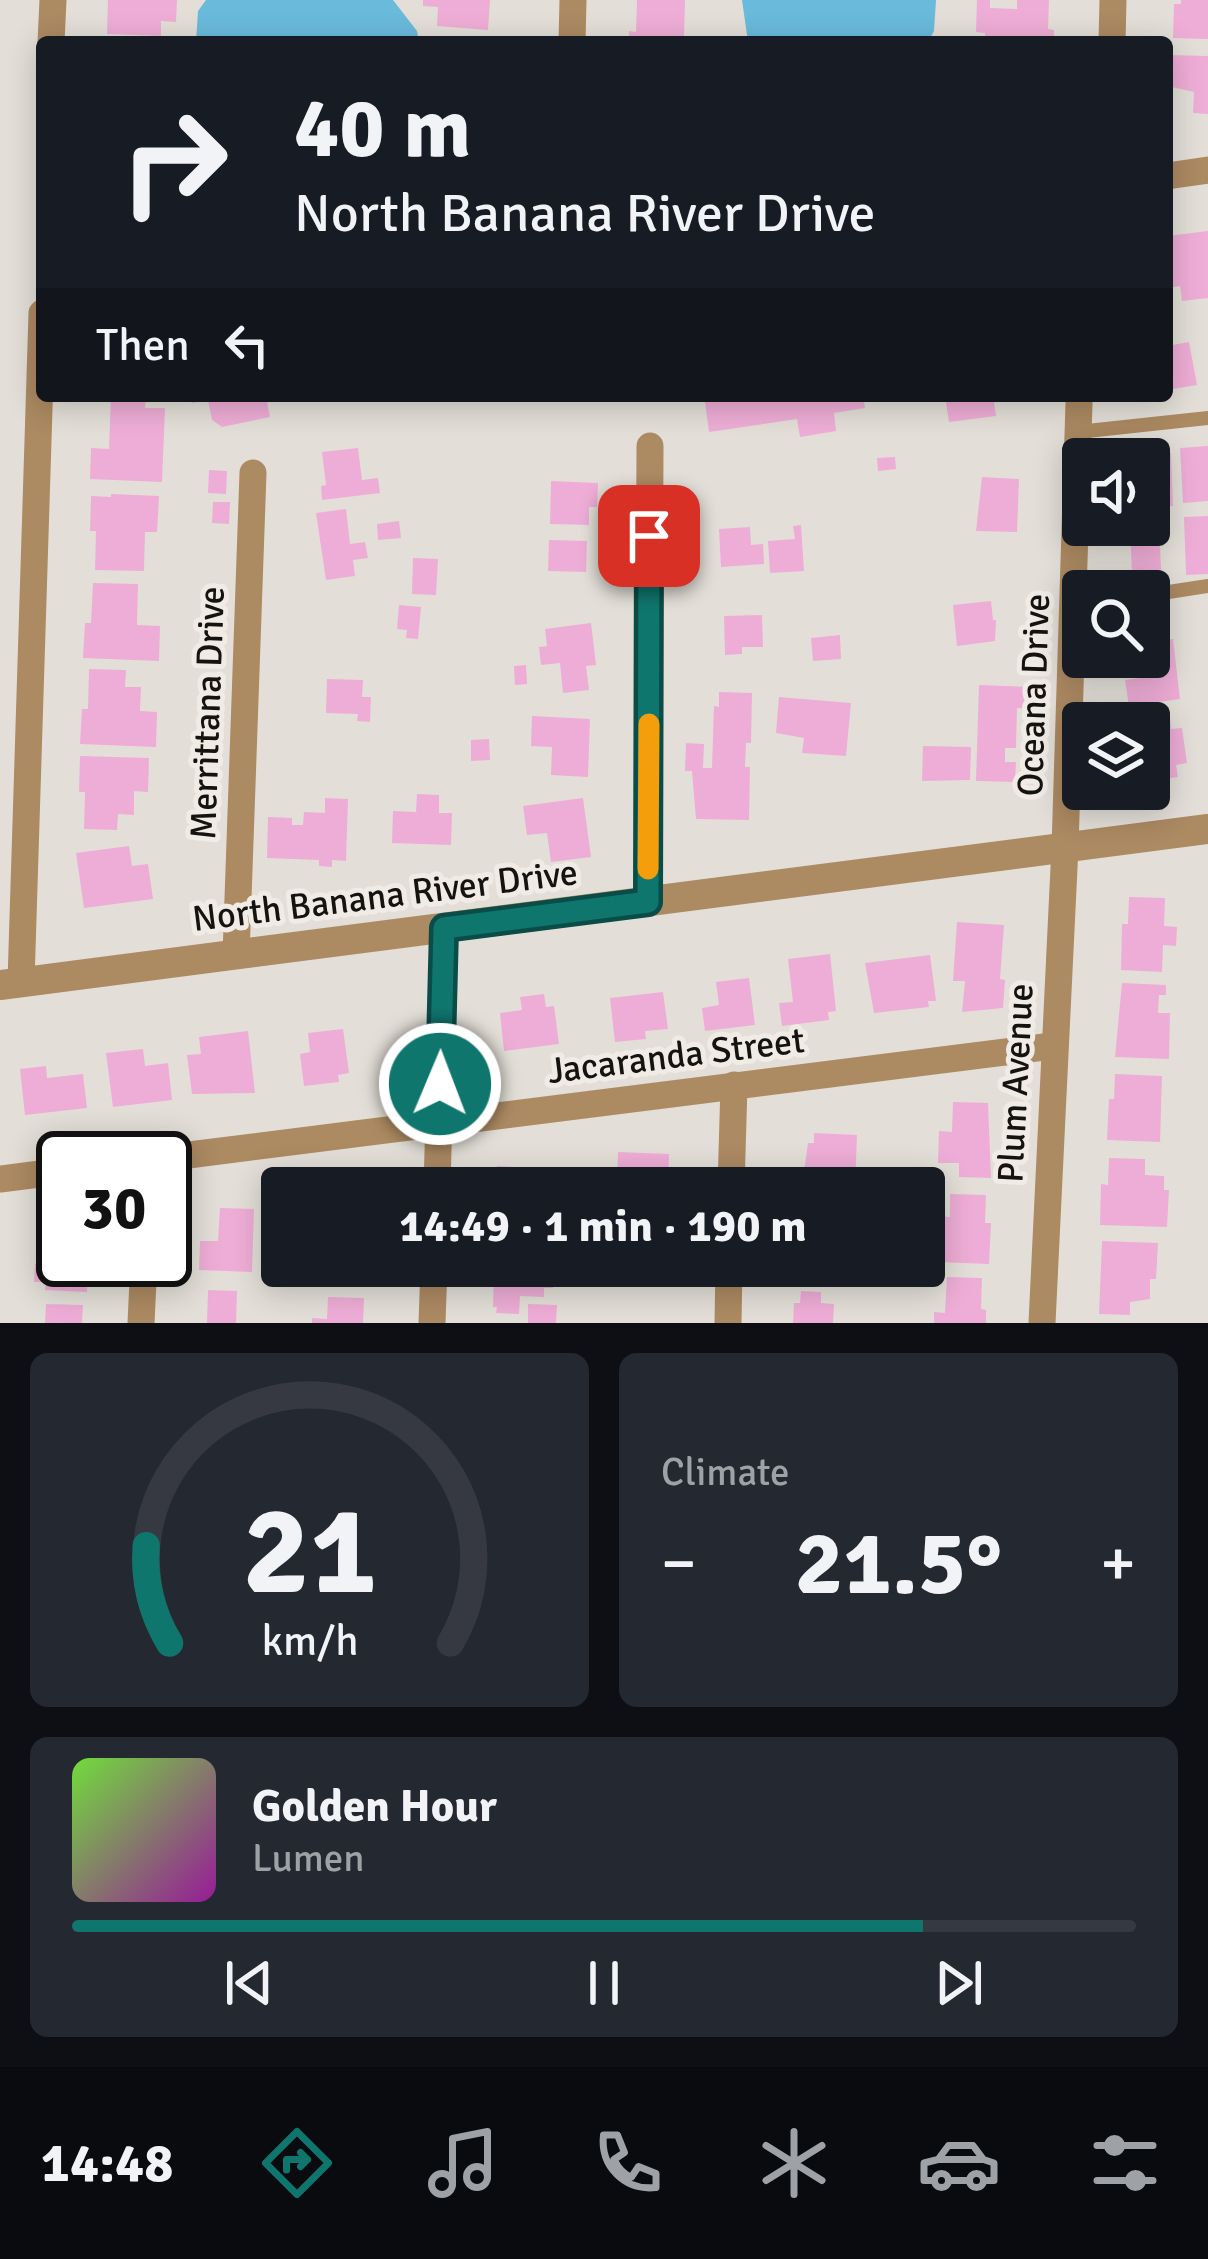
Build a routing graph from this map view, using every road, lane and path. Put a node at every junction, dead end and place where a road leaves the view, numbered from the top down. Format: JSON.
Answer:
{"nodes":[{"id":1,"x":52,"y":0,"type":"edge"},
{"id":2,"x":573,"y":0,"type":"edge"},
{"id":3,"x":1113,"y":0,"type":"edge"},
{"id":4,"x":51,"y":36,"type":"edge"},
{"id":5,"x":572,"y":36,"type":"edge"},
{"id":6,"x":1112,"y":36,"type":"edge"},
{"id":7,"x":1208,"y":170,"type":"edge"},
{"id":8,"x":1173,"y":175,"type":"edge"},
{"id":9,"x":38,"y":402,"type":"edge"},
{"id":10,"x":1079,"y":403,"type":"dead end"},
{"id":11,"x":1208,"y":418,"type":"edge"},
{"id":12,"x":1078,"y":432,"type":"junction"},
{"id":13,"x":650,"y":446,"type":"dead end"},
{"id":14,"x":253,"y":473,"type":"dead end"},
{"id":15,"x":1078,"y":570,"type":"edge"},
{"id":16,"x":1208,"y":586,"type":"edge"},
{"id":17,"x":1170,"y":592,"type":"edge"},
{"id":18,"x":1074,"y":678,"type":"edge"},
{"id":19,"x":1208,"y":829,"type":"edge"},
{"id":20,"x":1065,"y":847,"type":"junction"},
{"id":21,"x":648,"y":902,"type":"junction"},
{"id":22,"x":444,"y":928,"type":"junction"},
{"id":23,"x":236,"y":955,"type":"junction"},
{"id":24,"x":10,"y":983,"type":"edge"},
{"id":25,"x":1052,"y":1046,"type":"junction"},
{"id":26,"x":734,"y":1085,"type":"junction"},
{"id":27,"x":440,"y":1122,"type":"junction"},
{"id":28,"x":192,"y":1154,"type":"edge"},
{"id":29,"x":438,"y":1167,"type":"edge"},
{"id":30,"x":732,"y":1167,"type":"edge"},
{"id":31,"x":36,"y":1175,"type":"edge"},
{"id":32,"x":0,"y":1179,"type":"edge"},
{"id":33,"x":143,"y":1287,"type":"edge"},
{"id":34,"x":433,"y":1287,"type":"edge"},
{"id":35,"x":729,"y":1287,"type":"edge"},
{"id":36,"x":141,"y":1323,"type":"edge"},
{"id":37,"x":432,"y":1323,"type":"edge"},
{"id":38,"x":728,"y":1323,"type":"edge"},
{"id":39,"x":1042,"y":1323,"type":"edge"}],
"edges":[{"from":1,"to":4,"type":"street"},
{"from":2,"to":5,"type":"street"},
{"from":3,"to":6,"type":"street"},
{"from":7,"to":8,"type":"street"},
{"from":9,"to":24,"type":"street"},
{"from":10,"to":12,"type":"street","name":"Oceana Drive"},
{"from":11,"to":12,"type":"lane"},
{"from":12,"to":15,"type":"street","name":"Oceana Drive"},
{"from":13,"to":21,"type":"street"},
{"from":14,"to":23,"type":"street","name":"Merrittana Drive"},
{"from":16,"to":17,"type":"lane"},
{"from":18,"to":20,"type":"street","name":"Oceana Drive"},
{"from":19,"to":20,"type":"street","name":"North Banana River Drive"},
{"from":20,"to":21,"type":"street","name":"North Banana River Drive"},
{"from":20,"to":25,"type":"street","name":"Plum Avenue"},
{"from":21,"to":22,"type":"street","name":"North Banana River Drive"},
{"from":22,"to":23,"type":"street","name":"North Banana River Drive"},
{"from":22,"to":27,"type":"street"},
{"from":23,"to":24,"type":"street","name":"North Banana River Drive"},
{"from":25,"to":26,"type":"street","name":"Jacaranda Street"},
{"from":25,"to":39,"type":"street","name":"Plum Avenue"},
{"from":26,"to":27,"type":"street","name":"Jacaranda Street"},
{"from":26,"to":30,"type":"street"},
{"from":27,"to":28,"type":"street","name":"Jacaranda Street"},
{"from":27,"to":29,"type":"street"},
{"from":31,"to":32,"type":"street"},
{"from":33,"to":36,"type":"street"},
{"from":34,"to":37,"type":"street"},
{"from":35,"to":38,"type":"street"}]}
